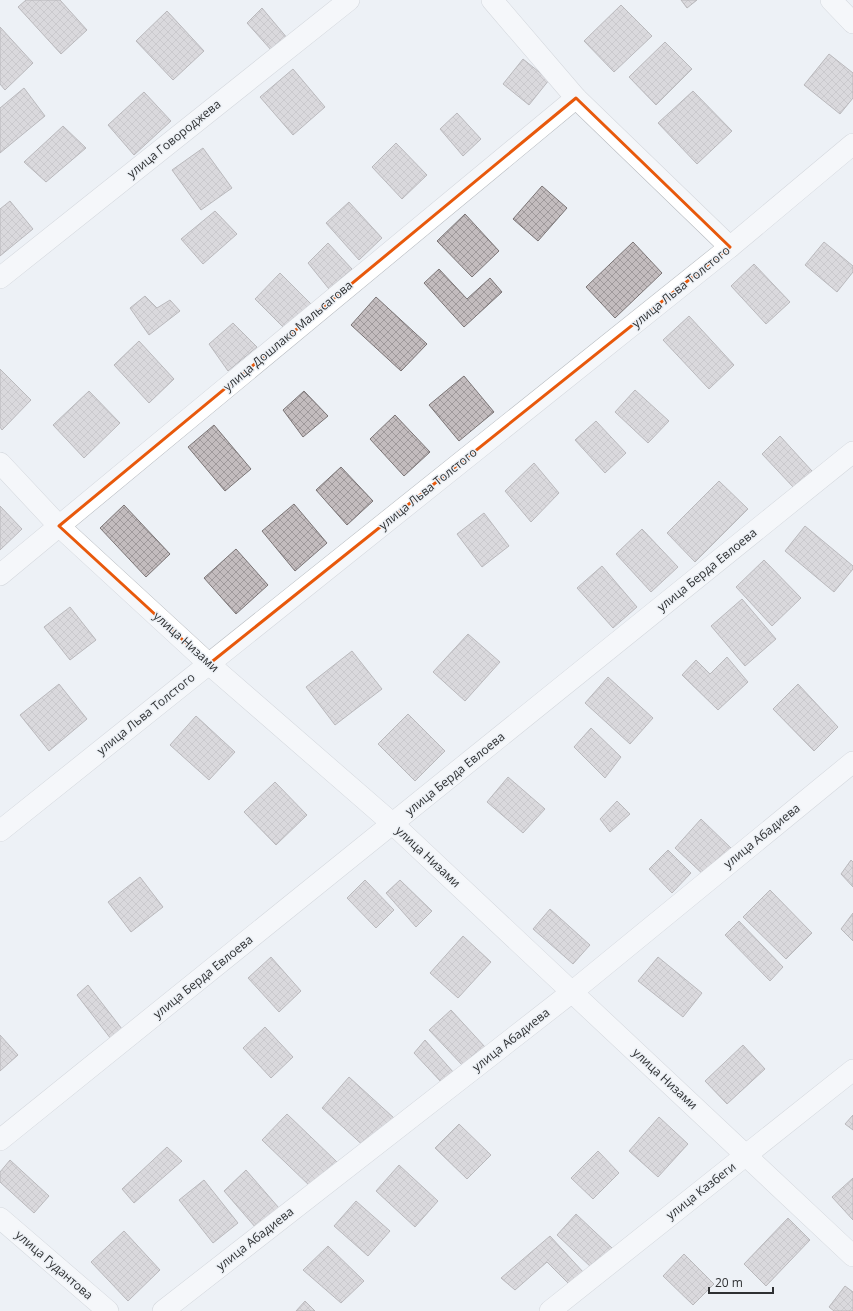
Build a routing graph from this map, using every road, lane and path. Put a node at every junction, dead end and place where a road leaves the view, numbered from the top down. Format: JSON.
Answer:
{"nodes":[{"id":1,"x":349,"y":0,"type":"edge"},
{"id":2,"x":492,"y":0,"type":"edge"},
{"id":3,"x":831,"y":0,"type":"edge"},
{"id":4,"x":853,"y":23,"type":"edge"},
{"id":5,"x":576,"y":98,"type":"junction"},
{"id":6,"x":853,"y":144,"type":"edge"},
{"id":7,"x":730,"y":247,"type":"junction"},
{"id":8,"x":0,"y":278,"type":"edge"},
{"id":9,"x":853,"y":452,"type":"edge"},
{"id":10,"x":0,"y":463,"type":"edge"},
{"id":11,"x":59,"y":526,"type":"junction"},
{"id":12,"x":0,"y":575,"type":"edge"},
{"id":13,"x":209,"y":664,"type":"junction"},
{"id":14,"x":853,"y":762,"type":"edge"},
{"id":15,"x":393,"y":824,"type":"junction"},
{"id":16,"x":0,"y":831,"type":"edge"},
{"id":17,"x":572,"y":992,"type":"junction"},
{"id":18,"x":853,"y":1070,"type":"edge"},
{"id":19,"x":0,"y":1140,"type":"edge"},
{"id":20,"x":746,"y":1155,"type":"junction"},
{"id":21,"x":0,"y":1218,"type":"edge"},
{"id":22,"x":853,"y":1256,"type":"edge"},
{"id":23,"x":108,"y":1311,"type":"edge"},
{"id":24,"x":163,"y":1311,"type":"edge"},
{"id":25,"x":550,"y":1311,"type":"edge"}],
"edges":[{"from":1,"to":8,"type":"street","name":"улица Говороджева"},
{"from":2,"to":5,"type":"street"},
{"from":3,"to":4,"type":"street"},
{"from":5,"to":7,"type":"street"},
{"from":5,"to":11,"type":"street","name":"улица Дошлако Мальсагова"},
{"from":6,"to":7,"type":"street","name":"улица Льва Толстого"},
{"from":7,"to":13,"type":"street","name":"улица Льва Толстого"},
{"from":9,"to":15,"type":"street","name":"улица Берда Евлоева"},
{"from":10,"to":11,"type":"street","name":"улица Низами"},
{"from":11,"to":12,"type":"street","name":"улица Дошлако Мальсагова"},
{"from":11,"to":13,"type":"street","name":"улица Низами"},
{"from":13,"to":15,"type":"street","name":"улица Низами"},
{"from":13,"to":16,"type":"street","name":"улица Льва Толстого"},
{"from":14,"to":17,"type":"street","name":"улица Абадиева"},
{"from":15,"to":17,"type":"street","name":"улица Низами"},
{"from":15,"to":19,"type":"street","name":"улица Берда Евлоева"},
{"from":17,"to":20,"type":"street","name":"улица Низами"},
{"from":17,"to":24,"type":"street","name":"улица Абадиева"},
{"from":18,"to":20,"type":"street","name":"улица Казбеги"},
{"from":20,"to":22,"type":"street","name":"улица Низами"},
{"from":20,"to":25,"type":"street","name":"улица Казбеги"},
{"from":21,"to":23,"type":"street","name":"улица Гудантова"}]}
